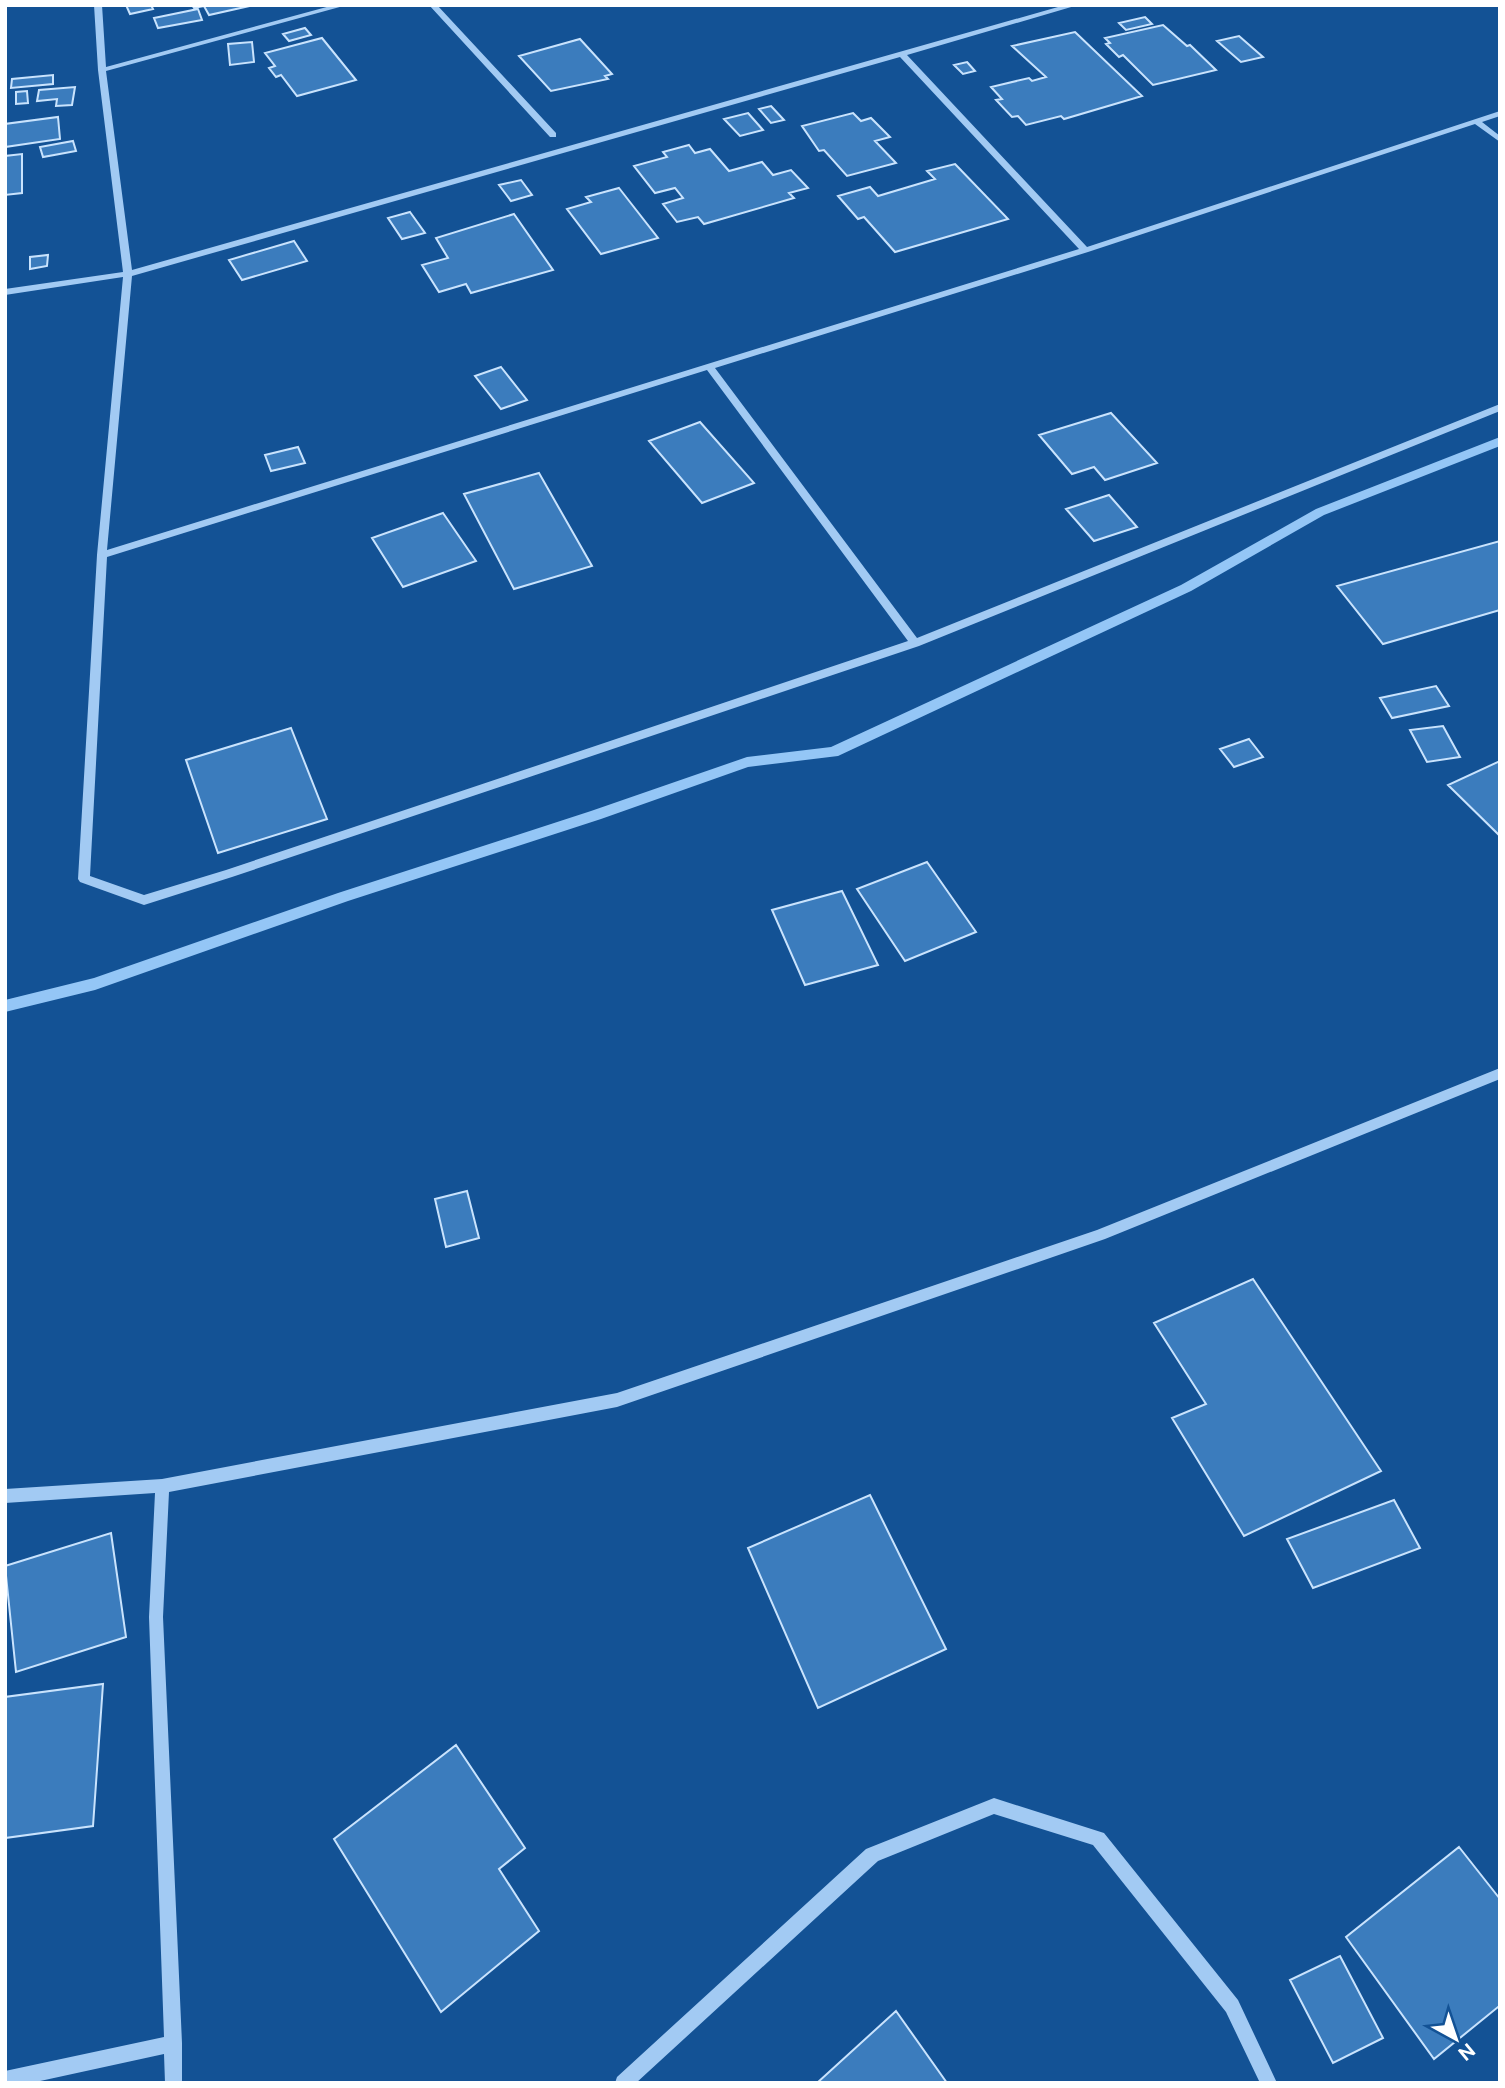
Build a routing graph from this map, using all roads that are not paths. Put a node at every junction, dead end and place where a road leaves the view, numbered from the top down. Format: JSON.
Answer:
{"nodes":[{"id":1,"x":98,"y":5,"type":"edge"},
{"id":2,"x":343,"y":5,"type":"edge"},
{"id":3,"x":433,"y":5,"type":"edge"},
{"id":4,"x":1074,"y":5,"type":"edge"},
{"id":5,"x":902,"y":54,"type":"junction"},
{"id":6,"x":102,"y":70,"type":"junction"},
{"id":7,"x":1500,"y":113,"type":"edge"},
{"id":8,"x":1476,"y":121,"type":"junction"},
{"id":9,"x":553,"y":135,"type":"dead end"},
{"id":10,"x":1500,"y":140,"type":"edge"},
{"id":11,"x":1085,"y":250,"type":"junction"},
{"id":12,"x":128,"y":274,"type":"junction"},
{"id":13,"x":5,"y":292,"type":"edge"},
{"id":14,"x":709,"y":366,"type":"junction"},
{"id":15,"x":1500,"y":407,"type":"edge"},
{"id":16,"x":102,"y":555,"type":"junction"},
{"id":17,"x":915,"y":643,"type":"junction"},
{"id":18,"x":1500,"y":1073,"type":"edge"},
{"id":19,"x":162,"y":1486,"type":"junction"},
{"id":20,"x":5,"y":1496,"type":"edge"},
{"id":21,"x":174,"y":2043,"type":"junction"},
{"id":22,"x":5,"y":2080,"type":"edge"},
{"id":23,"x":174,"y":2083,"type":"edge"},
{"id":24,"x":623,"y":2083,"type":"edge"},
{"id":25,"x":1269,"y":2083,"type":"edge"}],
"edges":[{"from":1,"to":6,"type":"street"},
{"from":2,"to":6,"type":"street"},
{"from":3,"to":9,"type":"street"},
{"from":4,"to":5,"type":"street"},
{"from":5,"to":11,"type":"street"},
{"from":5,"to":12,"type":"street"},
{"from":6,"to":12,"type":"street"},
{"from":7,"to":8,"type":"street"},
{"from":8,"to":10,"type":"street"},
{"from":8,"to":11,"type":"street"},
{"from":11,"to":14,"type":"street"},
{"from":12,"to":13,"type":"street"},
{"from":12,"to":16,"type":"street"},
{"from":14,"to":16,"type":"street"},
{"from":14,"to":17,"type":"street"},
{"from":15,"to":17,"type":"street"},
{"from":16,"to":17,"type":"street"},
{"from":18,"to":19,"type":"street"},
{"from":19,"to":20,"type":"street"},
{"from":19,"to":21,"type":"street"},
{"from":21,"to":22,"type":"street"},
{"from":21,"to":23,"type":"street"},
{"from":24,"to":25,"type":"street"}]}
